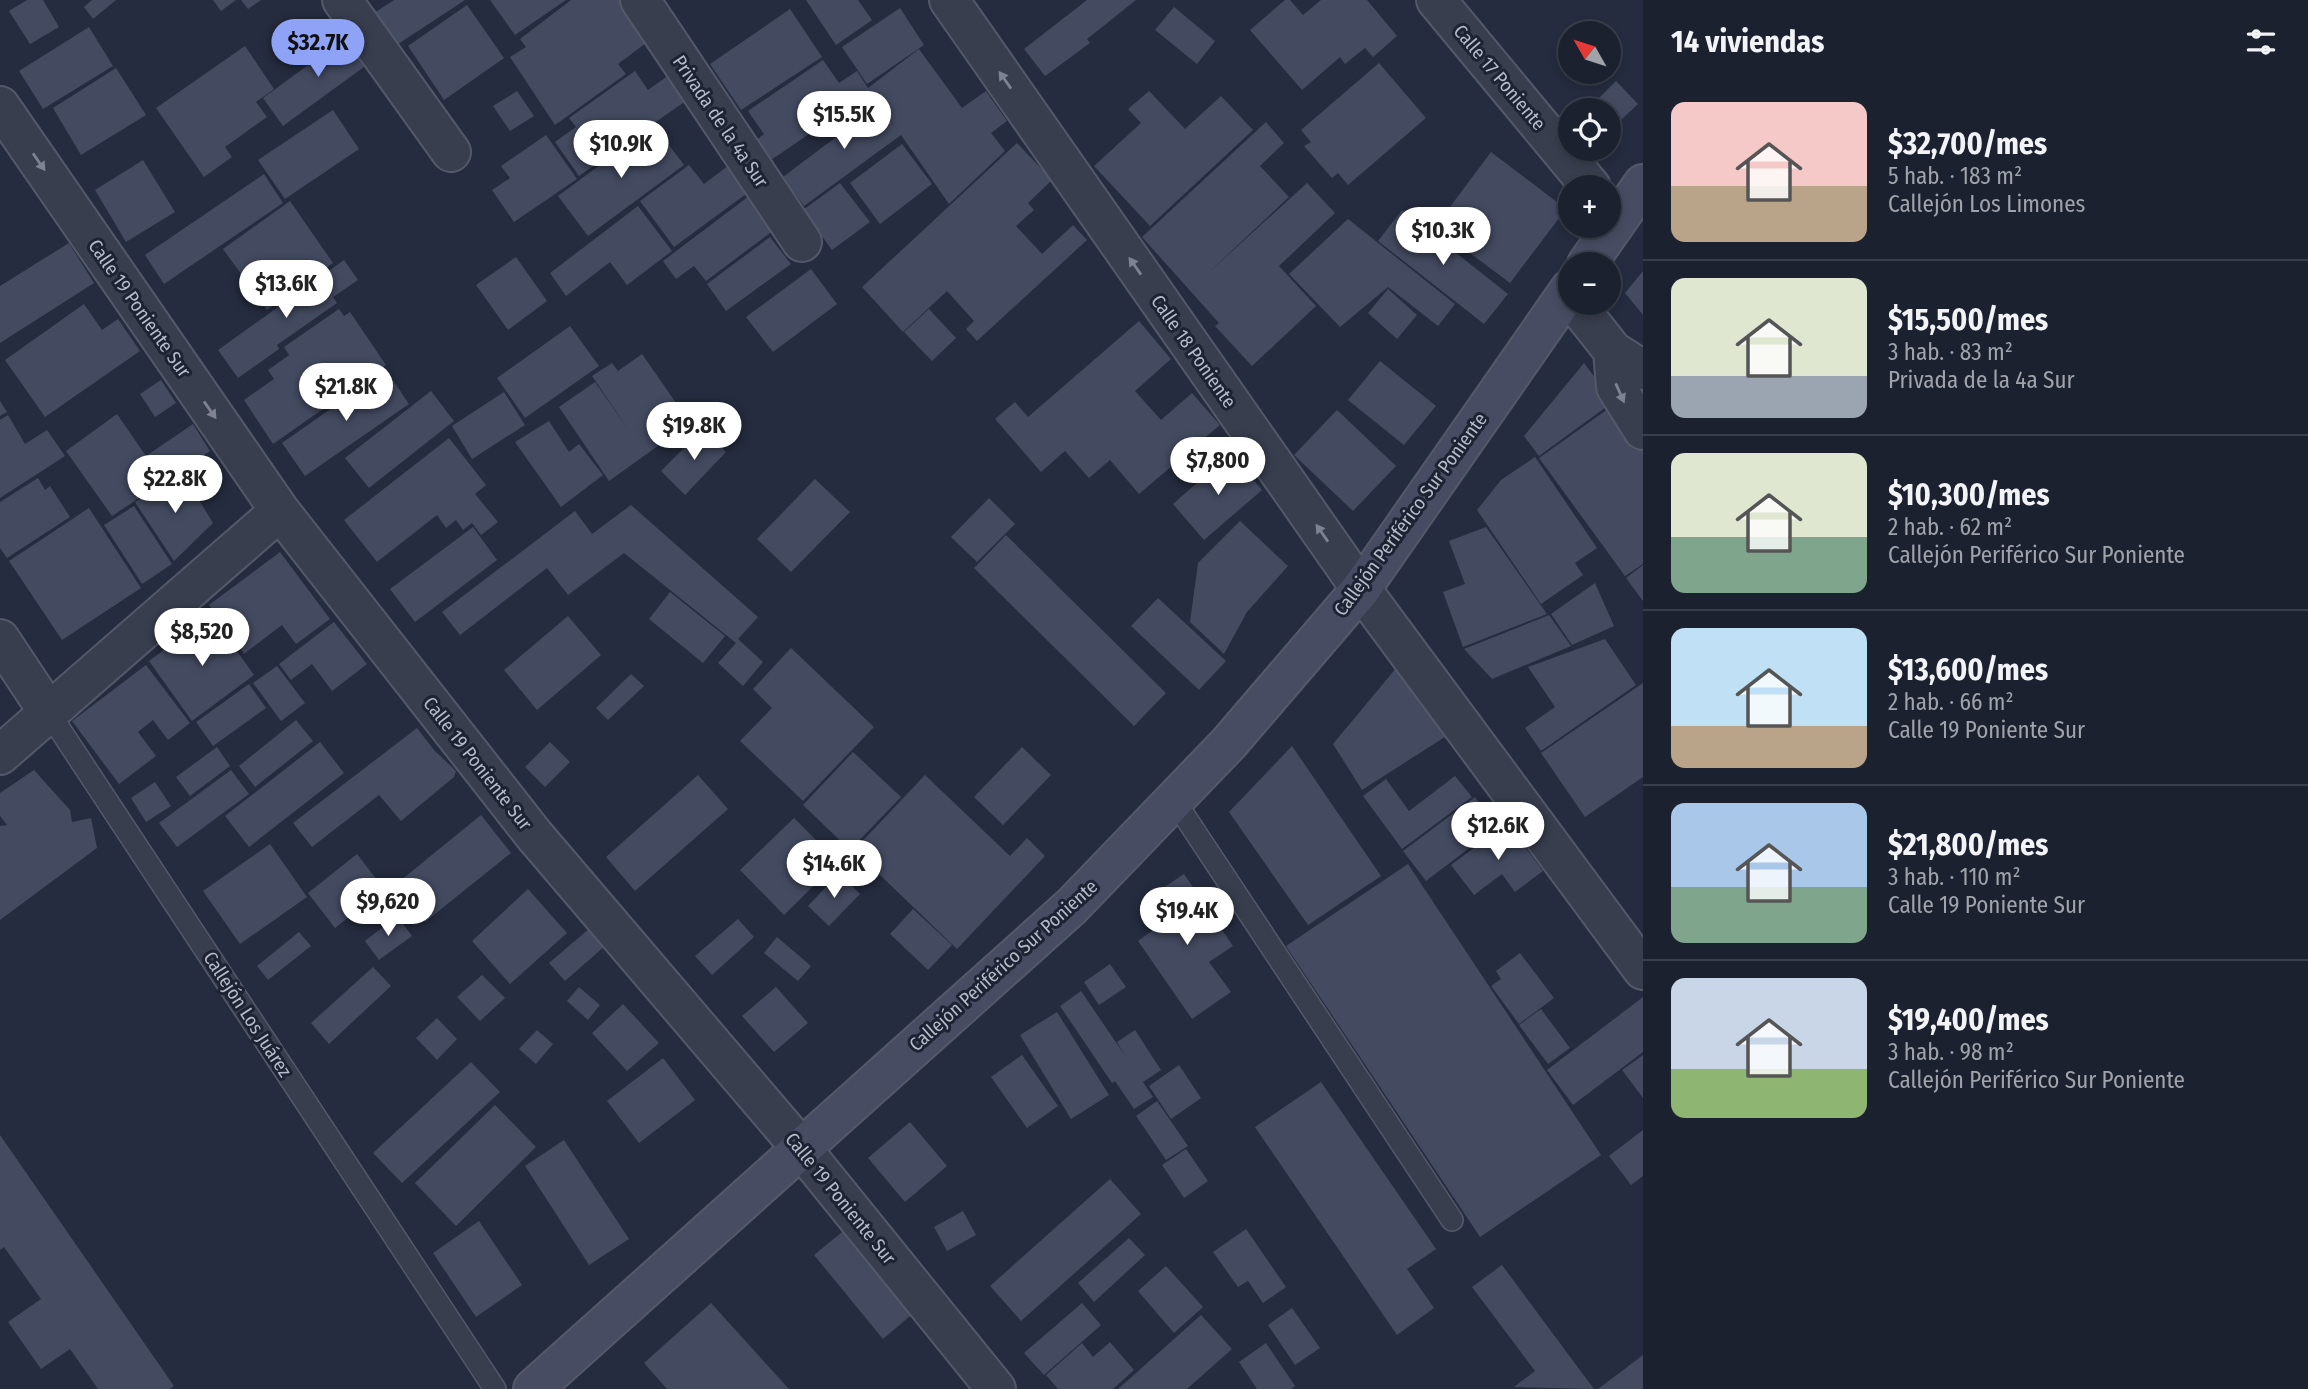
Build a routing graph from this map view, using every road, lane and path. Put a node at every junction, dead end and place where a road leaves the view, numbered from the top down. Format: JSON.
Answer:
{"nodes":[{"id":1,"x":342,"y":0,"type":"edge"},
{"id":2,"x":640,"y":0,"type":"edge"},
{"id":3,"x":949,"y":0,"type":"edge"},
{"id":4,"x":1436,"y":0,"type":"edge"},
{"id":5,"x":0,"y":106,"type":"edge"},
{"id":6,"x":451,"y":152,"type":"dead end"},
{"id":7,"x":1581,"y":175,"type":"edge"},
{"id":8,"x":1643,"y":184,"type":"edge"},
{"id":9,"x":1621,"y":206,"type":"edge"},
{"id":10,"x":802,"y":242,"type":"dead end"},
{"id":11,"x":1558,"y":312,"type":"edge"},
{"id":12,"x":1594,"y":315,"type":"edge"},
{"id":13,"x":1628,"y":360,"type":"edge"},
{"id":14,"x":1643,"y":430,"type":"edge"},
{"id":15,"x":280,"y":511,"type":"junction"},
{"id":16,"x":1361,"y":589,"type":"junction"},
{"id":17,"x":0,"y":639,"type":"edge"},
{"id":18,"x":49,"y":713,"type":"junction"},
{"id":19,"x":0,"y":755,"type":"edge"},
{"id":20,"x":1174,"y":800,"type":"junction"},
{"id":21,"x":1643,"y":970,"type":"edge"},
{"id":22,"x":801,"y":1148,"type":"junction"},
{"id":23,"x":1452,"y":1220,"type":"dead end"},
{"id":24,"x":495,"y":1389,"type":"edge"},
{"id":25,"x":533,"y":1389,"type":"edge"},
{"id":26,"x":996,"y":1389,"type":"edge"}],
"edges":[{"from":1,"to":6,"type":"street"},
{"from":2,"to":10,"type":"street","name":"Privada de la 4a Sur"},
{"from":16,"to":3,"type":"street","name":"Calle 18 Poniente","one_way":true},
{"from":4,"to":7,"type":"street","name":"Calle 17 Poniente"},
{"from":5,"to":15,"type":"street","name":"Calle 19 Poniente Sur","one_way":true},
{"from":8,"to":9,"type":"main road","name":"Callejón Periférico Sur Poniente"},
{"from":11,"to":16,"type":"main road","name":"Callejón Periférico Sur Poniente"},
{"from":12,"to":13,"type":"street"},
{"from":13,"to":14,"type":"street","one_way":true},
{"from":15,"to":18,"type":"street"},
{"from":15,"to":22,"type":"street","name":"Calle 19 Poniente Sur"},
{"from":16,"to":20,"type":"main road","name":"Callejón Periférico Sur Poniente"},
{"from":16,"to":21,"type":"street","name":"Calle 18 Poniente"},
{"from":17,"to":18,"type":"street","name":"Callejón Los Juárez"},
{"from":18,"to":19,"type":"street"},
{"from":18,"to":24,"type":"lane","name":"Callejón Los Juárez"},
{"from":20,"to":22,"type":"main road","name":"Callejón Periférico Sur Poniente"},
{"from":20,"to":23,"type":"lane"},
{"from":22,"to":25,"type":"main road","name":"Callejón Periférico Sur Poniente"},
{"from":22,"to":26,"type":"street","name":"Calle 19 Poniente Sur"}]}
